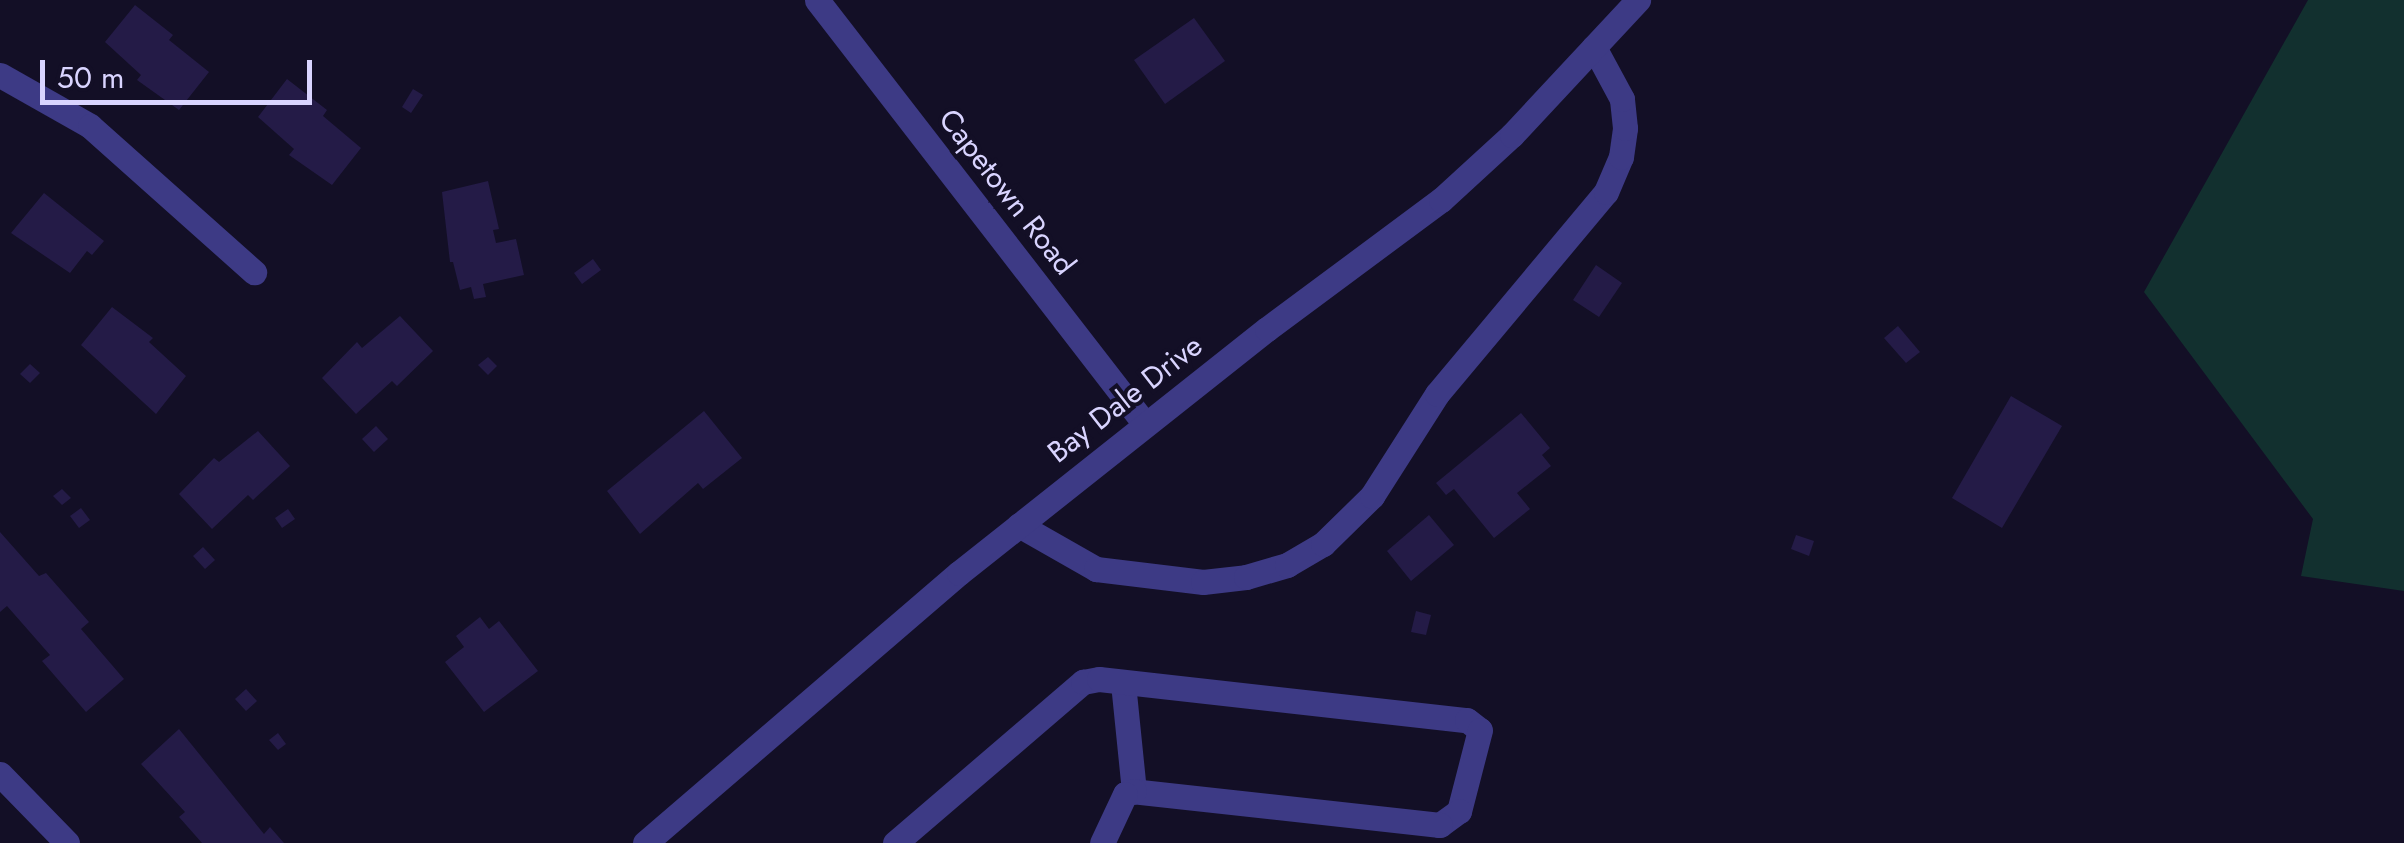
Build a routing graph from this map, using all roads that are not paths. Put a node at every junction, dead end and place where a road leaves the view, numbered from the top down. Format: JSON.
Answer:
{"nodes":[{"id":1,"x":817,"y":0,"type":"edge"},
{"id":2,"x":1638,"y":0,"type":"edge"},
{"id":3,"x":1594,"y":48,"type":"junction"},
{"id":4,"x":0,"y":74,"type":"edge"},
{"id":5,"x":254,"y":272,"type":"dead end"},
{"id":6,"x":1145,"y":424,"type":"junction"},
{"id":7,"x":1018,"y":525,"type":"junction"},
{"id":8,"x":1123,"y":683,"type":"junction"},
{"id":9,"x":0,"y":774,"type":"edge"},
{"id":10,"x":1134,"y":790,"type":"junction"},
{"id":11,"x":67,"y":843,"type":"edge"},
{"id":12,"x":645,"y":843,"type":"edge"},
{"id":13,"x":895,"y":843,"type":"edge"},
{"id":14,"x":1102,"y":843,"type":"edge"}],
"edges":[{"from":1,"to":6,"type":"street","name":"Capetown Road"},
{"from":2,"to":3,"type":"street","name":"Bay Dale Drive"},
{"from":3,"to":6,"type":"street","name":"Bay Dale Drive"},
{"from":3,"to":7,"type":"street"},
{"from":4,"to":5,"type":"street"},
{"from":6,"to":7,"type":"street","name":"Bay Dale Drive"},
{"from":7,"to":12,"type":"street","name":"Bay Dale Drive"},
{"from":8,"to":10,"type":"street"},
{"from":8,"to":10,"type":"street"},
{"from":8,"to":13,"type":"street"},
{"from":9,"to":11,"type":"street"},
{"from":10,"to":14,"type":"street"}]}
